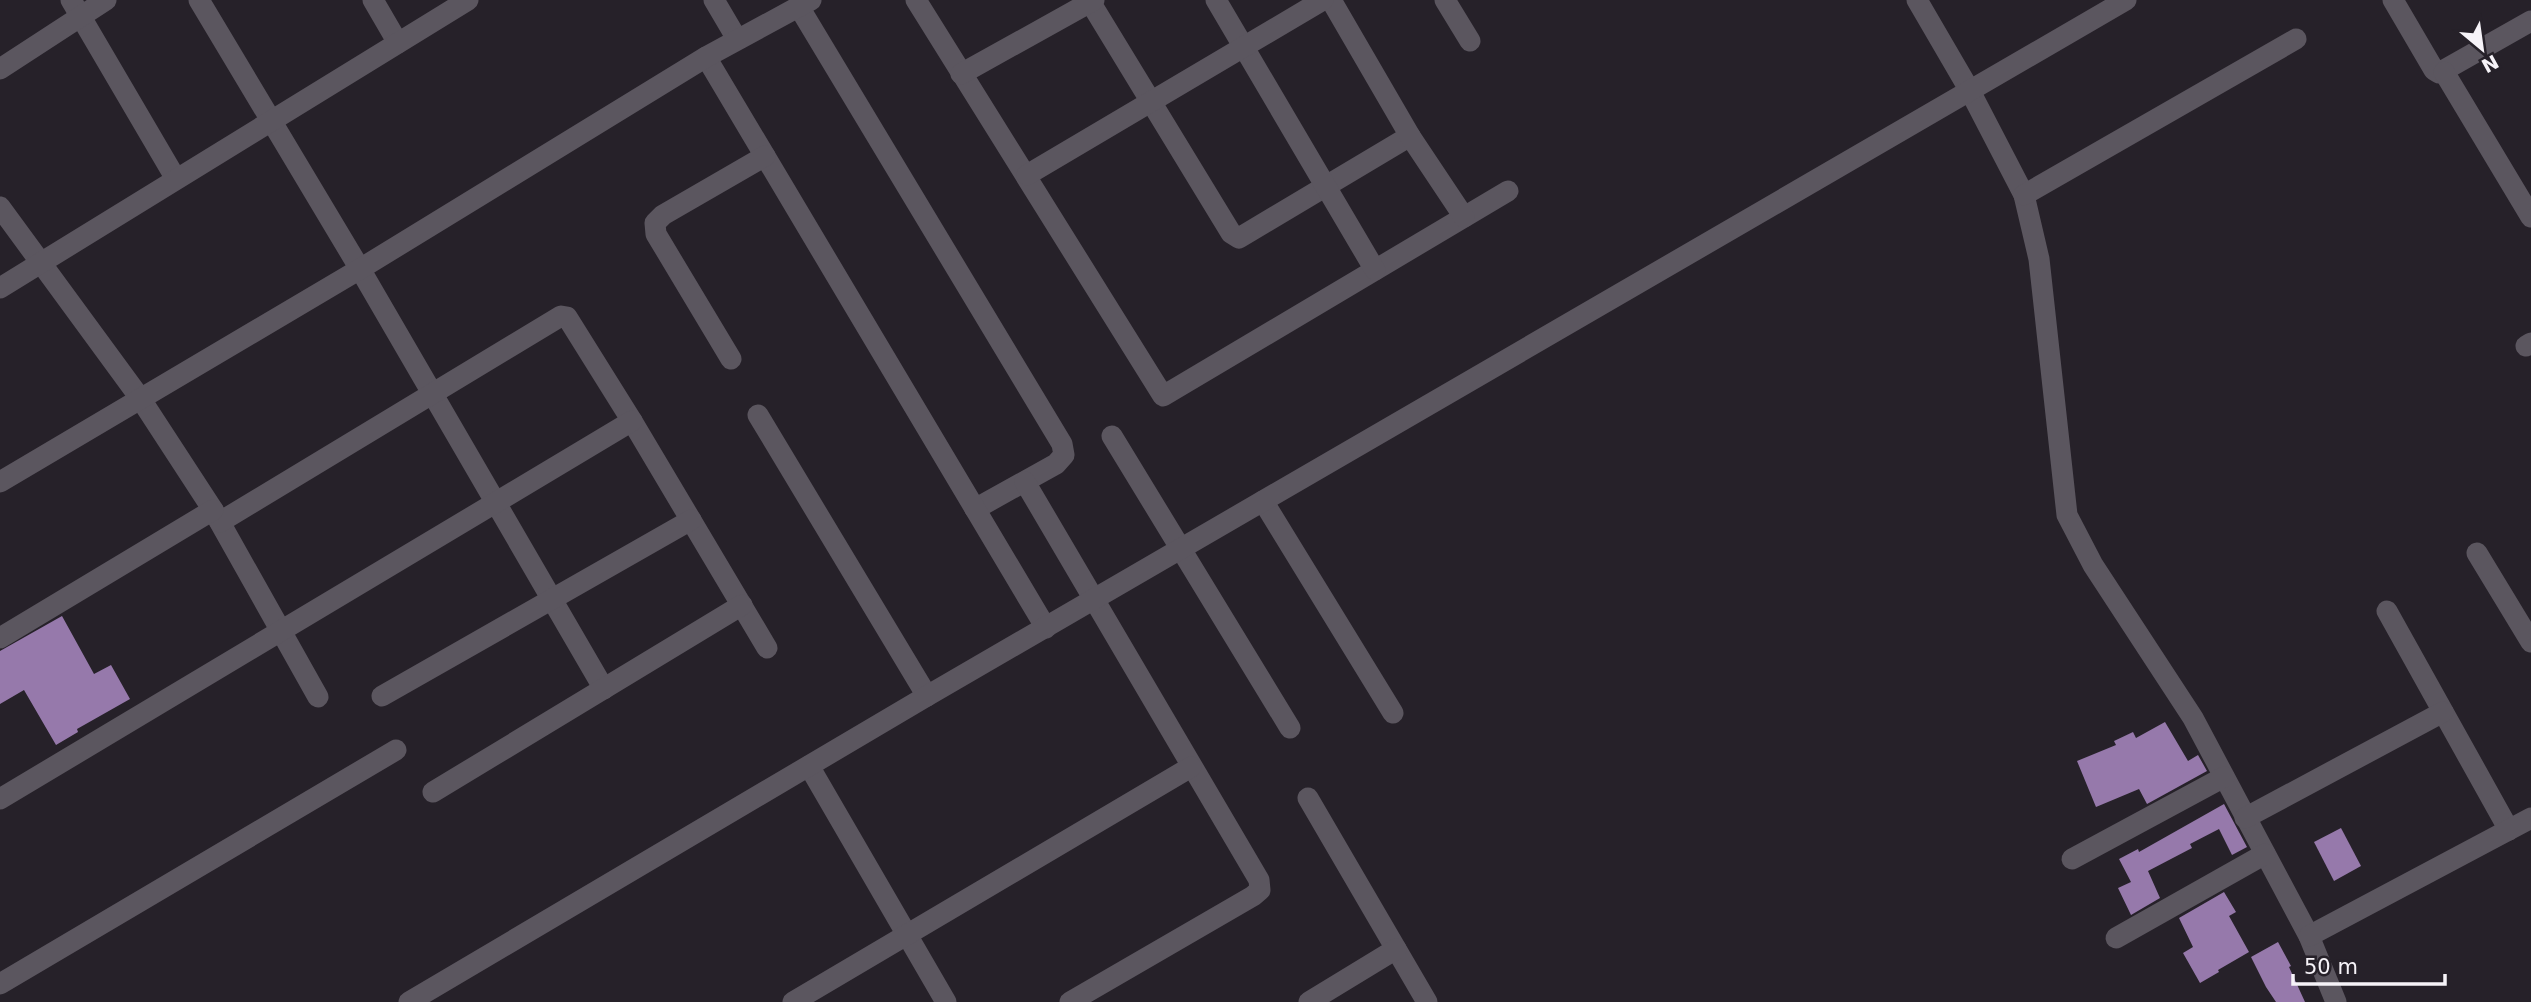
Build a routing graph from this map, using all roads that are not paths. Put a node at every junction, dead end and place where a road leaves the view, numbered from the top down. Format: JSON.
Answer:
{"nodes":[{"id":1,"x":106,"y":0,"type":"edge"},
{"id":2,"x":200,"y":0,"type":"edge"},
{"id":3,"x":373,"y":0,"type":"edge"},
{"id":4,"x":468,"y":0,"type":"edge"},
{"id":5,"x":714,"y":0,"type":"edge"},
{"id":6,"x":916,"y":0,"type":"edge"},
{"id":7,"x":1216,"y":0,"type":"edge"},
{"id":8,"x":1323,"y":0,"type":"edge"},
{"id":9,"x":1331,"y":0,"type":"edge"},
{"id":10,"x":1445,"y":0,"type":"edge"},
{"id":11,"x":1917,"y":0,"type":"edge"},
{"id":12,"x":2126,"y":0,"type":"edge"},
{"id":13,"x":2393,"y":0,"type":"edge"},
{"id":14,"x":1091,"y":1,"type":"edge"},
{"id":15,"x":805,"y":3,"type":"edge"},
{"id":16,"x":76,"y":8,"type":"edge"},
{"id":17,"x":2531,"y":21,"type":"edge"},
{"id":18,"x":2296,"y":39,"type":"dead end"},
{"id":19,"x":737,"y":40,"type":"junction"},
{"id":20,"x":1469,"y":41,"type":"dead end"},
{"id":21,"x":398,"y":43,"type":"junction"},
{"id":22,"x":1243,"y":47,"type":"junction"},
{"id":23,"x":706,"y":57,"type":"junction"},
{"id":24,"x":0,"y":69,"type":"edge"},
{"id":25,"x":2444,"y":72,"type":"junction"},
{"id":26,"x":961,"y":74,"type":"junction"},
{"id":27,"x":1970,"y":91,"type":"junction"},
{"id":28,"x":1152,"y":100,"type":"junction"},
{"id":29,"x":272,"y":121,"type":"junction"},
{"id":30,"x":1410,"y":136,"type":"junction"},
{"id":31,"x":765,"y":156,"type":"junction"},
{"id":32,"x":1027,"y":174,"type":"junction"},
{"id":33,"x":176,"y":179,"type":"junction"},
{"id":34,"x":1326,"y":186,"type":"junction"},
{"id":35,"x":1508,"y":191,"type":"dead end"},
{"id":36,"x":2024,"y":195,"type":"junction"},
{"id":37,"x":0,"y":207,"type":"edge"},
{"id":38,"x":1464,"y":217,"type":"junction"},
{"id":39,"x":2531,"y":217,"type":"edge"},
{"id":40,"x":41,"y":263,"type":"junction"},
{"id":41,"x":360,"y":270,"type":"junction"},
{"id":42,"x":1376,"y":270,"type":"junction"},
{"id":43,"x":0,"y":288,"type":"edge"},
{"id":44,"x":731,"y":359,"type":"dead end"},
{"id":45,"x":432,"y":393,"type":"junction"},
{"id":46,"x":140,"y":398,"type":"junction"},
{"id":47,"x":758,"y":415,"type":"dead end"},
{"id":48,"x":632,"y":421,"type":"junction"},
{"id":49,"x":1112,"y":436,"type":"dead end"},
{"id":50,"x":0,"y":482,"type":"edge"},
{"id":51,"x":1024,"y":482,"type":"junction"},
{"id":52,"x":1263,"y":502,"type":"junction"},
{"id":53,"x":496,"y":503,"type":"junction"},
{"id":54,"x":975,"y":509,"type":"junction"},
{"id":55,"x":217,"y":516,"type":"junction"},
{"id":56,"x":691,"y":520,"type":"junction"},
{"id":57,"x":1181,"y":549,"type":"junction"},
{"id":58,"x":2477,"y":553,"type":"dead end"},
{"id":59,"x":552,"y":599,"type":"junction"},
{"id":60,"x":1094,"y":600,"type":"junction"},
{"id":61,"x":742,"y":605,"type":"junction"},
{"id":62,"x":2387,"y":611,"type":"dead end"},
{"id":63,"x":1046,"y":628,"type":"junction"},
{"id":64,"x":281,"y":631,"type":"junction"},
{"id":65,"x":0,"y":639,"type":"edge"},
{"id":66,"x":2531,"y":642,"type":"edge"},
{"id":67,"x":767,"y":648,"type":"dead end"},
{"id":68,"x":604,"y":689,"type":"junction"},
{"id":69,"x":382,"y":696,"type":"dead end"},
{"id":70,"x":928,"y":696,"type":"junction"},
{"id":71,"x":318,"y":697,"type":"dead end"},
{"id":72,"x":2443,"y":712,"type":"junction"},
{"id":73,"x":1393,"y":713,"type":"dead end"},
{"id":74,"x":1290,"y":728,"type":"dead end"},
{"id":75,"x":396,"y":750,"type":"dead end"},
{"id":76,"x":809,"y":766,"type":"junction"},
{"id":77,"x":1191,"y":767,"type":"junction"},
{"id":78,"x":2224,"y":777,"type":"junction"},
{"id":79,"x":433,"y":792,"type":"dead end"},
{"id":80,"x":1308,"y":798,"type":"dead end"},
{"id":81,"x":0,"y":799,"type":"edge"},
{"id":82,"x":2245,"y":818,"type":"junction"},
{"id":83,"x":2531,"y":818,"type":"edge"},
{"id":84,"x":2509,"y":830,"type":"junction"},
{"id":85,"x":2265,"y":854,"type":"junction"},
{"id":86,"x":2072,"y":859,"type":"dead end"},
{"id":87,"x":907,"y":934,"type":"junction"},
{"id":88,"x":2309,"y":936,"type":"junction"},
{"id":89,"x":2116,"y":938,"type":"dead end"},
{"id":90,"x":1396,"y":948,"type":"junction"},
{"id":91,"x":0,"y":984,"type":"edge"},
{"id":92,"x":409,"y":1002,"type":"edge"},
{"id":93,"x":793,"y":1002,"type":"edge"},
{"id":94,"x":946,"y":1002,"type":"edge"},
{"id":95,"x":1070,"y":1002,"type":"edge"},
{"id":96,"x":1309,"y":1002,"type":"edge"},
{"id":97,"x":1427,"y":1002,"type":"edge"},
{"id":98,"x":2336,"y":1002,"type":"edge"}],
"edges":[{"from":1,"to":16,"type":"street"},
{"from":2,"to":29,"type":"street"},
{"from":3,"to":21,"type":"street"},
{"from":4,"to":21,"type":"street"},
{"from":5,"to":19,"type":"street"},
{"from":6,"to":26,"type":"street"},
{"from":7,"to":22,"type":"street"},
{"from":8,"to":22,"type":"street"},
{"from":9,"to":30,"type":"street"},
{"from":10,"to":20,"type":"street"},
{"from":11,"to":27,"type":"street"},
{"from":12,"to":27,"type":"street"},
{"from":13,"to":25,"type":"street"},
{"from":14,"to":26,"type":"street"},
{"from":14,"to":28,"type":"street"},
{"from":15,"to":19,"type":"street"},
{"from":15,"to":51,"type":"street"},
{"from":16,"to":24,"type":"street"},
{"from":16,"to":33,"type":"street"},
{"from":17,"to":25,"type":"street"},
{"from":18,"to":36,"type":"street"},
{"from":19,"to":23,"type":"street"},
{"from":21,"to":29,"type":"street"},
{"from":22,"to":28,"type":"street"},
{"from":22,"to":34,"type":"street"},
{"from":23,"to":31,"type":"street"},
{"from":23,"to":41,"type":"street"},
{"from":25,"to":39,"type":"street"},
{"from":26,"to":32,"type":"street"},
{"from":27,"to":36,"type":"street"},
{"from":27,"to":52,"type":"street"},
{"from":28,"to":32,"type":"street"},
{"from":28,"to":34,"type":"street"},
{"from":29,"to":33,"type":"street"},
{"from":29,"to":41,"type":"street"},
{"from":30,"to":34,"type":"street"},
{"from":30,"to":38,"type":"street"},
{"from":31,"to":44,"type":"street"},
{"from":31,"to":54,"type":"street"},
{"from":32,"to":42,"type":"street"},
{"from":33,"to":40,"type":"street"},
{"from":34,"to":42,"type":"street"},
{"from":35,"to":38,"type":"street"},
{"from":36,"to":78,"type":"street"},
{"from":37,"to":40,"type":"street"},
{"from":38,"to":42,"type":"street"},
{"from":40,"to":43,"type":"street"},
{"from":40,"to":46,"type":"street"},
{"from":41,"to":45,"type":"street"},
{"from":41,"to":46,"type":"street"},
{"from":45,"to":48,"type":"street"},
{"from":45,"to":53,"type":"street"},
{"from":45,"to":55,"type":"street"},
{"from":46,"to":50,"type":"street"},
{"from":46,"to":55,"type":"street"},
{"from":47,"to":70,"type":"street"},
{"from":48,"to":53,"type":"street"},
{"from":48,"to":56,"type":"street"},
{"from":49,"to":57,"type":"street"},
{"from":51,"to":54,"type":"street"},
{"from":51,"to":60,"type":"street"},
{"from":52,"to":57,"type":"street"},
{"from":52,"to":73,"type":"street"},
{"from":53,"to":59,"type":"street"},
{"from":53,"to":64,"type":"street"},
{"from":54,"to":63,"type":"street"},
{"from":55,"to":64,"type":"street"},
{"from":55,"to":65,"type":"street"},
{"from":56,"to":59,"type":"street"},
{"from":56,"to":61,"type":"street"},
{"from":57,"to":60,"type":"street"},
{"from":57,"to":74,"type":"street"},
{"from":58,"to":66,"type":"street"},
{"from":59,"to":68,"type":"street"},
{"from":59,"to":69,"type":"street"},
{"from":60,"to":63,"type":"street"},
{"from":60,"to":77,"type":"street"},
{"from":61,"to":67,"type":"street"},
{"from":61,"to":68,"type":"street"},
{"from":62,"to":72,"type":"street"},
{"from":63,"to":70,"type":"street"},
{"from":64,"to":71,"type":"street"},
{"from":64,"to":81,"type":"street"},
{"from":68,"to":79,"type":"street"},
{"from":70,"to":76,"type":"street"},
{"from":72,"to":82,"type":"street"},
{"from":72,"to":84,"type":"street"},
{"from":75,"to":91,"type":"street"},
{"from":76,"to":87,"type":"street"},
{"from":76,"to":92,"type":"street"},
{"from":77,"to":87,"type":"street"},
{"from":77,"to":95,"type":"street"},
{"from":78,"to":82,"type":"street"},
{"from":78,"to":86,"type":"street"},
{"from":80,"to":90,"type":"street"},
{"from":82,"to":85,"type":"street"},
{"from":83,"to":84,"type":"street"},
{"from":84,"to":88,"type":"street"},
{"from":85,"to":88,"type":"street"},
{"from":85,"to":89,"type":"street"},
{"from":87,"to":93,"type":"street"},
{"from":87,"to":94,"type":"street"},
{"from":88,"to":98,"type":"street"},
{"from":90,"to":96,"type":"street"},
{"from":90,"to":97,"type":"street"}]}
